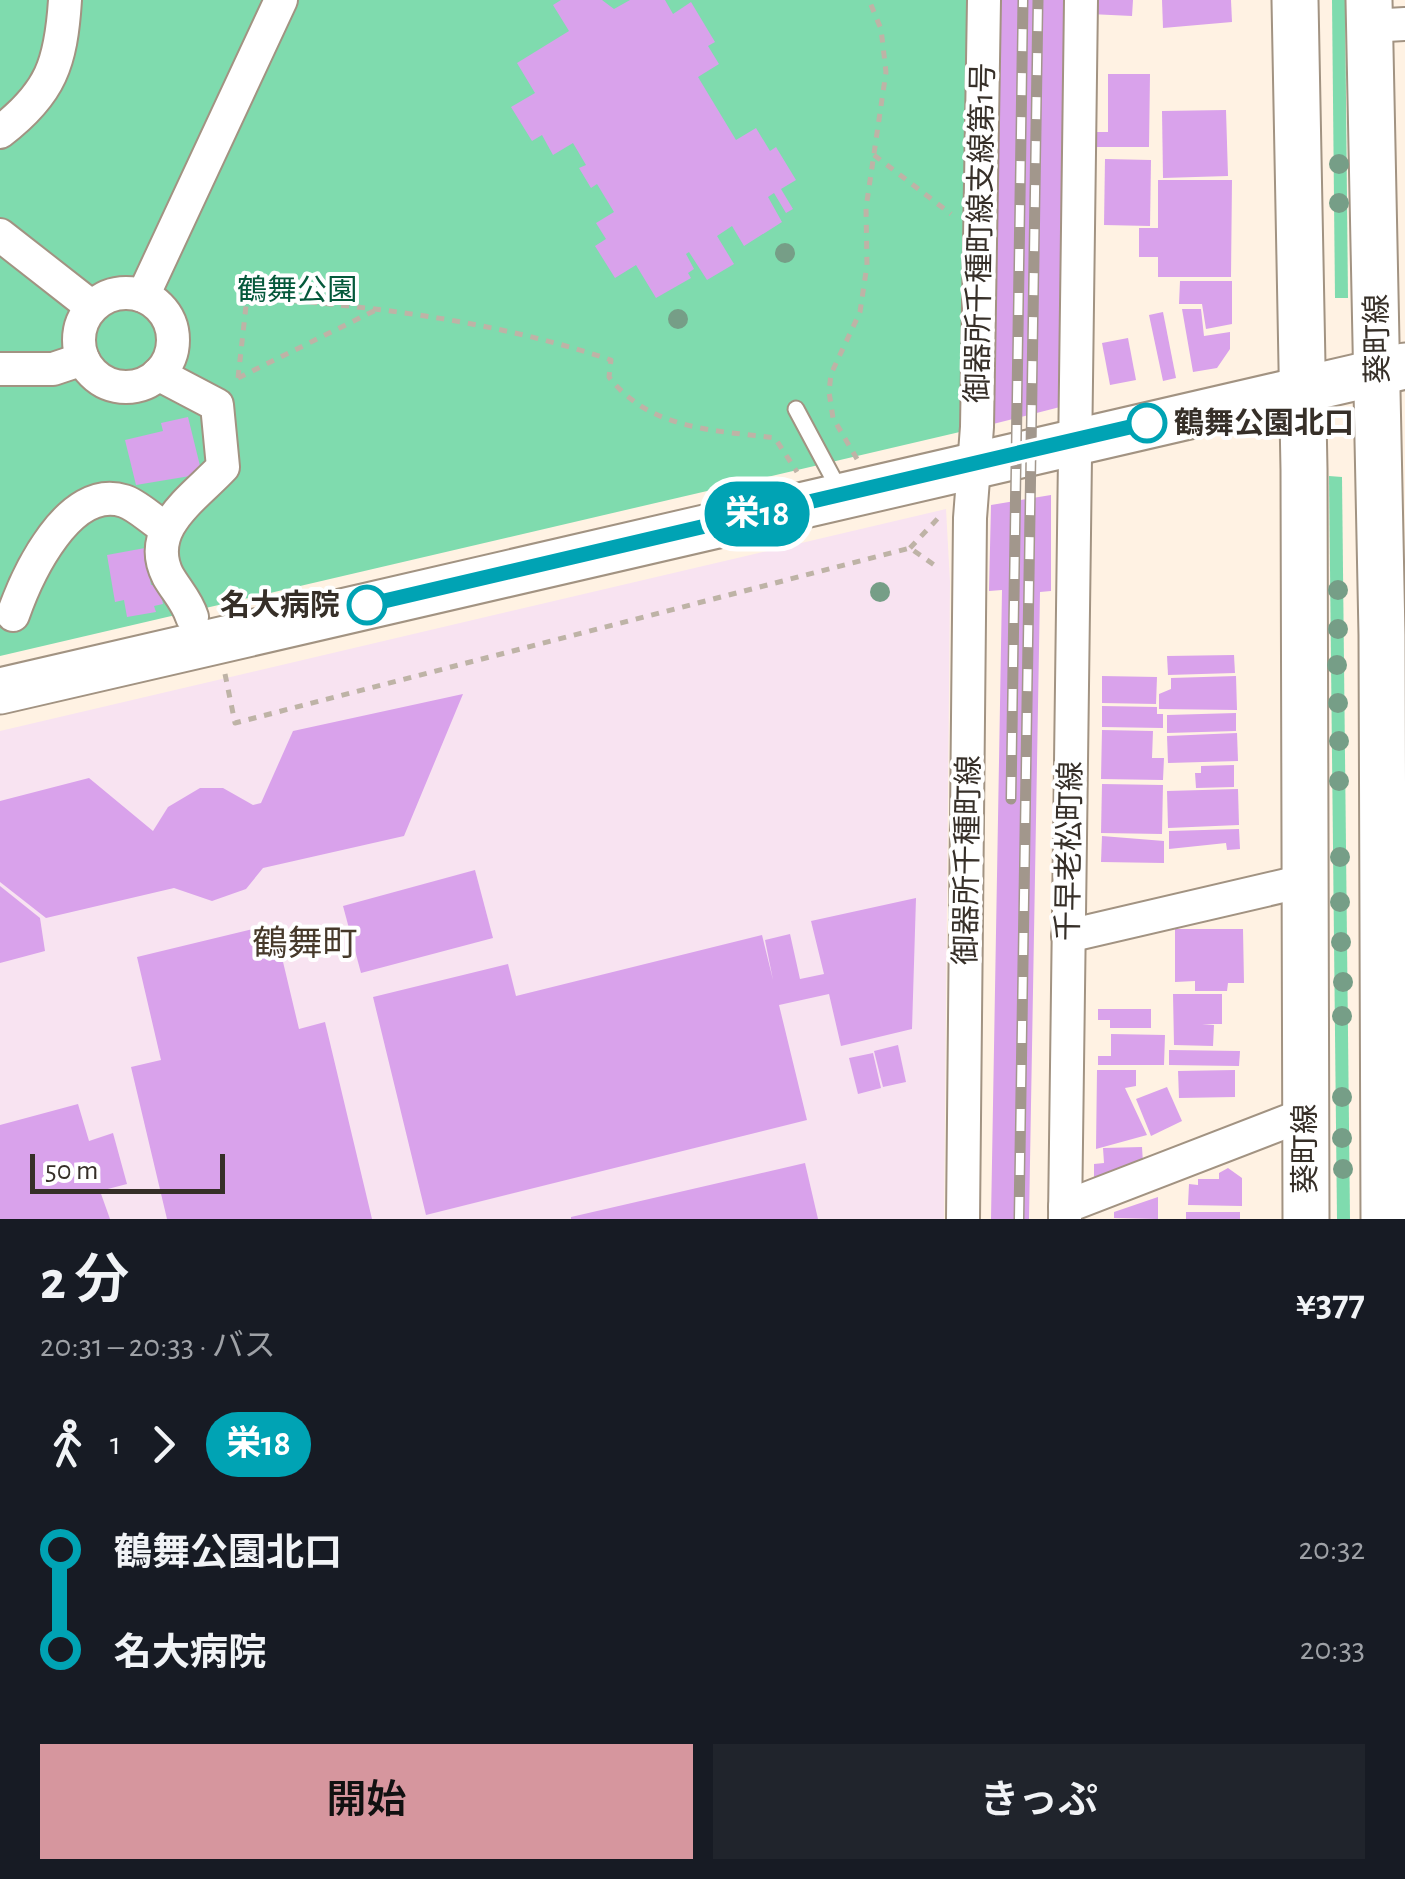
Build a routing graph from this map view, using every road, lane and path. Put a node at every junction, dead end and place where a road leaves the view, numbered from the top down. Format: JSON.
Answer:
{"nodes":[{"id":1,"x":65,"y":0,"type":"edge"},
{"id":2,"x":281,"y":0,"type":"edge"},
{"id":3,"x":869,"y":0,"type":"edge"},
{"id":4,"x":984,"y":0,"type":"edge"},
{"id":5,"x":1081,"y":0,"type":"edge"},
{"id":6,"x":1295,"y":0,"type":"edge"},
{"id":7,"x":1381,"y":17,"type":"edge"},
{"id":8,"x":0,"y":132,"type":"edge"},
{"id":9,"x":874,"y":155,"type":"junction"},
{"id":10,"x":956,"y":218,"type":"dead end"},
{"id":11,"x":0,"y":236,"type":"edge"},
{"id":12,"x":143,"y":296,"type":"junction"},
{"id":13,"x":383,"y":307,"type":"junction"},
{"id":14,"x":92,"y":308,"type":"junction"},
{"id":15,"x":82,"y":359,"type":"junction"},
{"id":16,"x":0,"y":369,"type":"edge"},
{"id":17,"x":1391,"y":370,"type":"edge"},
{"id":18,"x":158,"y":374,"type":"junction"},
{"id":19,"x":238,"y":378,"type":"junction"},
{"id":20,"x":1303,"y":390,"type":"junction"},
{"id":21,"x":201,"y":397,"type":"junction"},
{"id":22,"x":796,"y":408,"type":"dead end"},
{"id":23,"x":1074,"y":444,"type":"junction"},
{"id":24,"x":799,"y":474,"type":"dead end"},
{"id":25,"x":850,"y":478,"type":"junction"},
{"id":26,"x":963,"y":492,"type":"junction"},
{"id":27,"x":164,"y":527,"type":"junction"},
{"id":28,"x":910,"y":548,"type":"junction"},
{"id":29,"x":949,"y":574,"type":"dead end"},
{"id":30,"x":13,"y":616,"type":"dead end"},
{"id":31,"x":192,"y":617,"type":"dead end"},
{"id":32,"x":1382,"y":635,"type":"junction"},
{"id":33,"x":224,"y":670,"type":"dead end"},
{"id":34,"x":1405,"y":685,"type":"edge"},
{"id":35,"x":0,"y":691,"type":"edge"},
{"id":36,"x":1304,"y":881,"type":"junction"},
{"id":37,"x":1068,"y":936,"type":"junction"},
{"id":38,"x":1394,"y":1050,"type":"edge"},
{"id":39,"x":1306,"y":1114,"type":"junction"},
{"id":40,"x":1065,"y":1213,"type":"edge"},
{"id":41,"x":963,"y":1219,"type":"edge"},
{"id":42,"x":1306,"y":1219,"type":"edge"},
{"id":43,"x":1384,"y":1219,"type":"edge"}],
"edges":[{"from":1,"to":8,"type":"street"},
{"from":2,"to":12,"type":"street"},
{"from":3,"to":9,"type":"path"},
{"from":4,"to":26,"type":"street","name":"御器所千種町線支線第1号"},
{"from":5,"to":23,"type":"street","name":"千早老松町線"},
{"from":6,"to":20,"type":"street","name":"葵町線"},
{"from":7,"to":17,"type":"street","name":"葵町線"},
{"from":9,"to":10,"type":"path"},
{"from":9,"to":25,"type":"path"},
{"from":11,"to":14,"type":"street"},
{"from":12,"to":14,"type":"street"},
{"from":12,"to":18,"type":"street"},
{"from":13,"to":19,"type":"path"},
{"from":13,"to":19,"type":"path"},
{"from":13,"to":24,"type":"path"},
{"from":14,"to":15,"type":"street"},
{"from":15,"to":16,"type":"street"},
{"from":15,"to":18,"type":"street"},
{"from":17,"to":20,"type":"street"},
{"from":17,"to":32,"type":"street","name":"葵町線"},
{"from":18,"to":21,"type":"street"},
{"from":19,"to":21,"type":"path"},
{"from":20,"to":23,"type":"street"},
{"from":20,"to":36,"type":"street","name":"葵町線"},
{"from":21,"to":27,"type":"street"},
{"from":22,"to":25,"type":"lane"},
{"from":23,"to":26,"type":"street"},
{"from":23,"to":37,"type":"street","name":"千早老松町線"},
{"from":25,"to":26,"type":"street"},
{"from":25,"to":35,"type":"street"},
{"from":26,"to":28,"type":"path"},
{"from":26,"to":41,"type":"street","name":"御器所千種町線"},
{"from":27,"to":30,"type":"street"},
{"from":27,"to":31,"type":"street"},
{"from":28,"to":29,"type":"path"},
{"from":28,"to":33,"type":"path"},
{"from":32,"to":34,"type":"street"},
{"from":32,"to":38,"type":"street","name":"葵町線"},
{"from":36,"to":37,"type":"street"},
{"from":36,"to":39,"type":"street","name":"葵町線"},
{"from":37,"to":40,"type":"street","name":"千早老松町線"},
{"from":38,"to":43,"type":"street","name":"葵町線"},
{"from":39,"to":40,"type":"street"},
{"from":39,"to":42,"type":"street","name":"葵町線"}]}
